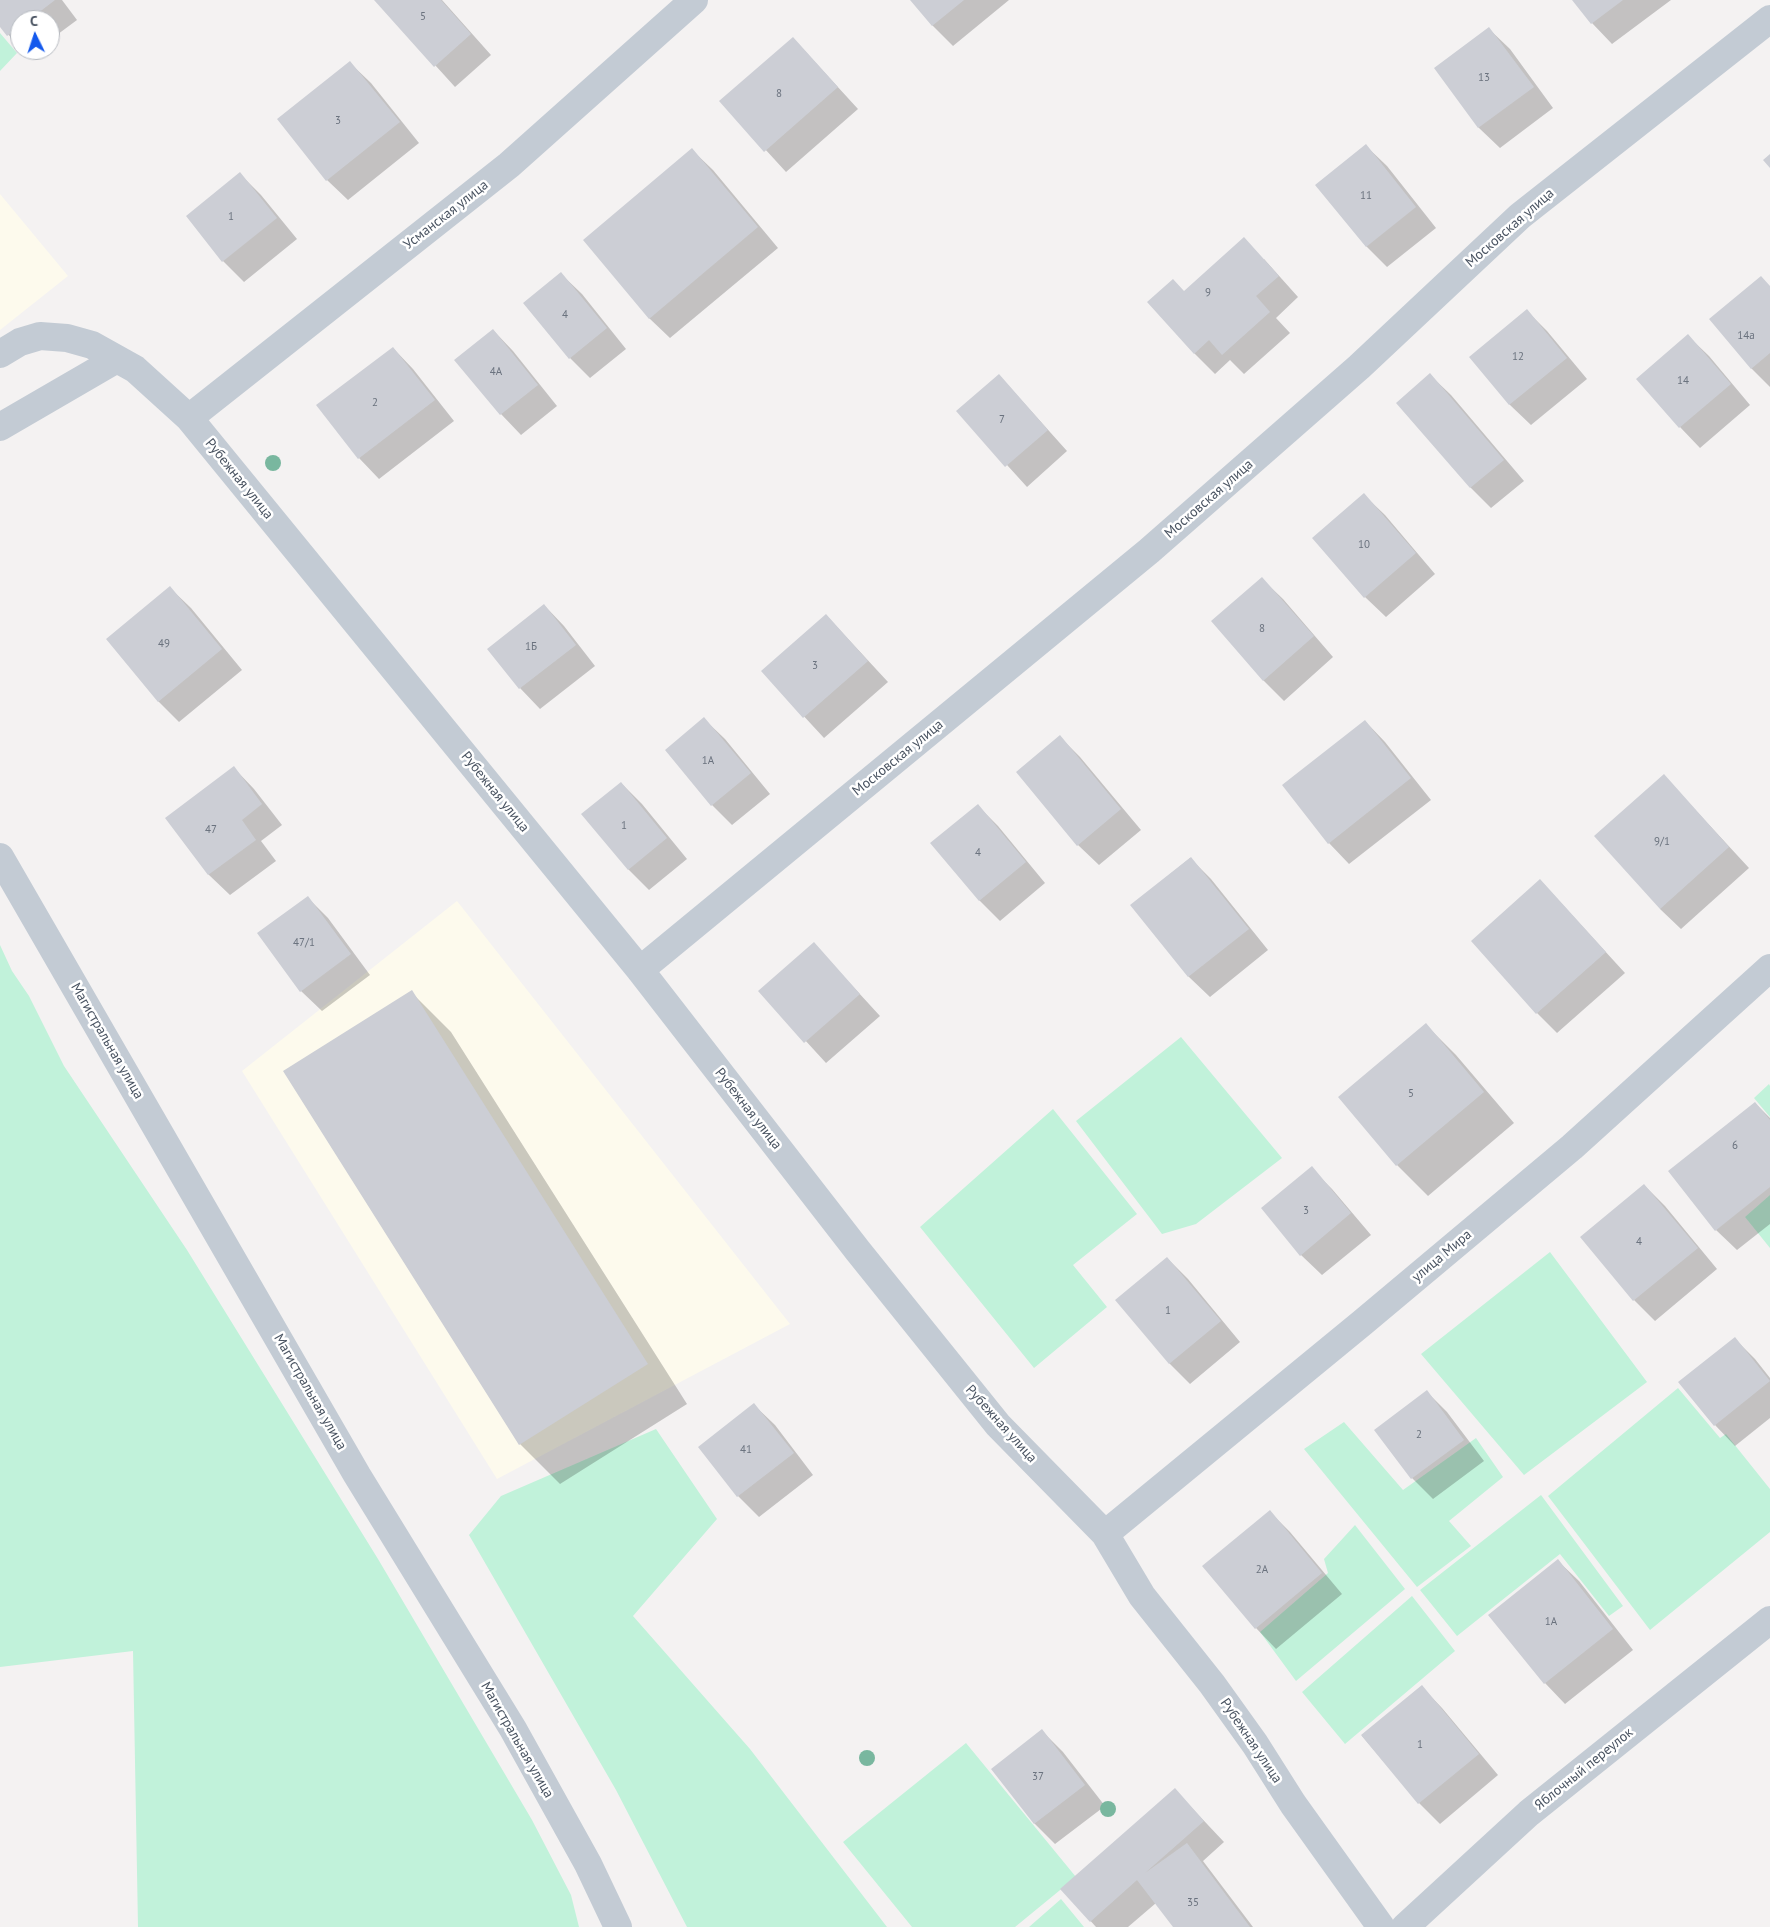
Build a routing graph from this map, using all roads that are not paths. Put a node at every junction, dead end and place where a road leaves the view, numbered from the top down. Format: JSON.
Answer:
{"nodes":[{"id":1,"x":694,"y":0,"type":"edge"},
{"id":2,"x":1770,"y":19,"type":"edge"},
{"id":3,"x":0,"y":354,"type":"edge"},
{"id":4,"x":117,"y":359,"type":"junction"},
{"id":5,"x":189,"y":418,"type":"junction"},
{"id":6,"x":0,"y":427,"type":"edge"},
{"id":7,"x":0,"y":857,"type":"edge"},
{"id":8,"x":1770,"y":968,"type":"edge"},
{"id":9,"x":640,"y":970,"type":"junction"},
{"id":10,"x":1104,"y":1534,"type":"junction"},
{"id":11,"x":1770,"y":1620,"type":"edge"},
{"id":12,"x":618,"y":1927,"type":"edge"},
{"id":13,"x":1381,"y":1927,"type":"edge"},
{"id":14,"x":1405,"y":1927,"type":"edge"}],
"edges":[{"from":1,"to":5,"type":"street","name":"Усманская улица"},
{"from":2,"to":9,"type":"street","name":"Московская улица"},
{"from":3,"to":4,"type":"street","name":"Рубежная улица"},
{"from":4,"to":5,"type":"street","name":"Рубежная улица"},
{"from":4,"to":6,"type":"street"},
{"from":5,"to":9,"type":"street","name":"Рубежная улица"},
{"from":7,"to":12,"type":"street","name":"Магистральная улица"},
{"from":8,"to":10,"type":"street","name":"улица Мира"},
{"from":9,"to":10,"type":"street","name":"Рубежная улица"},
{"from":10,"to":13,"type":"street","name":"Рубежная улица"},
{"from":11,"to":14,"type":"street","name":"Яблочный переулок"}]}
